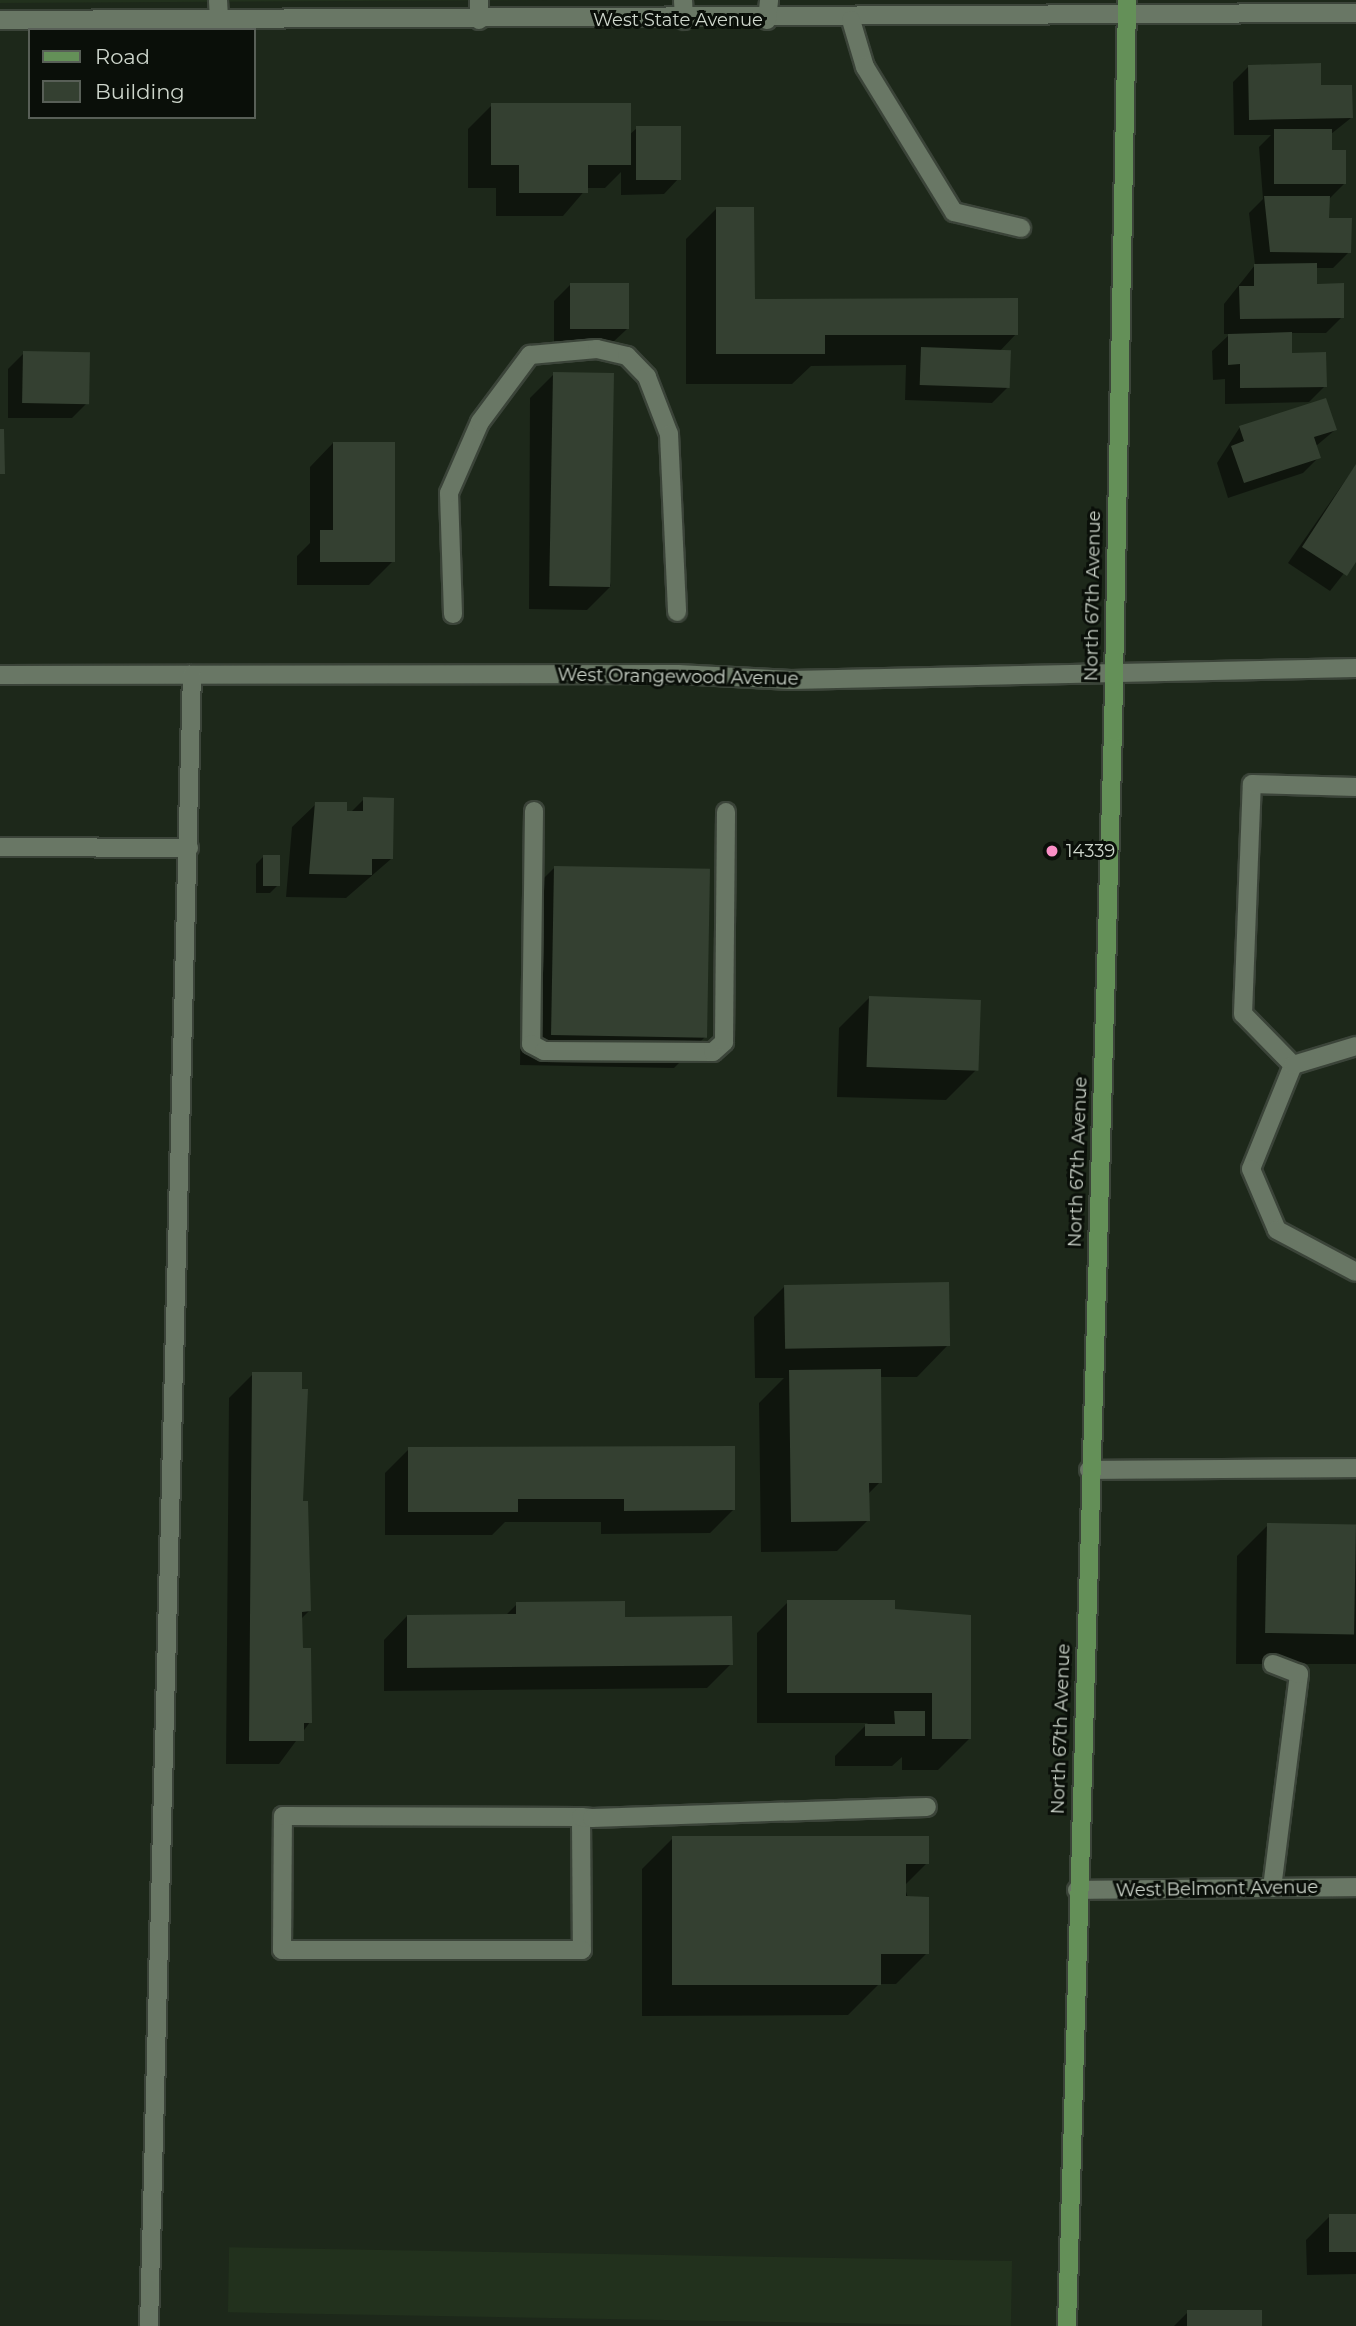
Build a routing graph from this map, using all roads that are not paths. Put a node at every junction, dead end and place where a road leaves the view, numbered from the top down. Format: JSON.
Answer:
{"nodes":[{"id":1,"x":218,"y":0,"type":"edge"},
{"id":2,"x":480,"y":0,"type":"edge"},
{"id":3,"x":683,"y":0,"type":"edge"},
{"id":4,"x":769,"y":0,"type":"edge"},
{"id":5,"x":1127,"y":7,"type":"edge"},
{"id":6,"x":1356,"y":13,"type":"edge"},
{"id":7,"x":0,"y":20,"type":"edge"},
{"id":8,"x":219,"y":20,"type":"junction"},
{"id":9,"x":479,"y":20,"type":"junction"},
{"id":10,"x":684,"y":20,"type":"junction"},
{"id":11,"x":767,"y":20,"type":"junction"},
{"id":12,"x":851,"y":20,"type":"junction"},
{"id":13,"x":1021,"y":228,"type":"dead end"},
{"id":14,"x":677,"y":612,"type":"dead end"},
{"id":15,"x":453,"y":614,"type":"dead end"},
{"id":16,"x":1356,"y":668,"type":"edge"},
{"id":17,"x":0,"y":675,"type":"edge"},
{"id":18,"x":192,"y":675,"type":"junction"},
{"id":19,"x":1113,"y":675,"type":"junction"},
{"id":20,"x":1356,"y":787,"type":"edge"},
{"id":21,"x":534,"y":811,"type":"dead end"},
{"id":22,"x":726,"y":812,"type":"dead end"},
{"id":23,"x":0,"y":847,"type":"edge"},
{"id":24,"x":189,"y":848,"type":"junction"},
{"id":25,"x":1356,"y":1046,"type":"edge"},
{"id":26,"x":1293,"y":1065,"type":"junction"},
{"id":27,"x":1356,"y":1272,"type":"edge"},
{"id":28,"x":1356,"y":1468,"type":"edge"},
{"id":29,"x":1089,"y":1470,"type":"junction"},
{"id":30,"x":1273,"y":1664,"type":"dead end"},
{"id":31,"x":927,"y":1807,"type":"dead end"},
{"id":32,"x":581,"y":1817,"type":"junction"},
{"id":33,"x":1272,"y":1888,"type":"junction"},
{"id":34,"x":1356,"y":1888,"type":"edge"},
{"id":35,"x":1077,"y":1890,"type":"junction"},
{"id":36,"x":149,"y":2326,"type":"edge"},
{"id":37,"x":1067,"y":2326,"type":"edge"}],
"edges":[{"from":1,"to":8,"type":"street"},
{"from":2,"to":9,"type":"street"},
{"from":3,"to":10,"type":"street"},
{"from":4,"to":11,"type":"street"},
{"from":5,"to":6,"type":"street","name":"West State Avenue"},
{"from":5,"to":12,"type":"street","name":"West State Avenue"},
{"from":5,"to":19,"type":"main road","name":"North 67th Avenue"},
{"from":7,"to":8,"type":"street","name":"West State Avenue"},
{"from":8,"to":9,"type":"street","name":"West State Avenue"},
{"from":9,"to":10,"type":"street","name":"West State Avenue"},
{"from":10,"to":11,"type":"street","name":"West State Avenue"},
{"from":11,"to":12,"type":"street","name":"West State Avenue"},
{"from":12,"to":13,"type":"street"},
{"from":14,"to":15,"type":"street"},
{"from":16,"to":19,"type":"street","name":"West Orangewood Avenue"},
{"from":17,"to":18,"type":"street","name":"West Orangewood Avenue"},
{"from":18,"to":19,"type":"street","name":"West Orangewood Avenue"},
{"from":18,"to":24,"type":"street"},
{"from":19,"to":29,"type":"main road","name":"North 67th Avenue"},
{"from":20,"to":26,"type":"street"},
{"from":21,"to":22,"type":"street"},
{"from":23,"to":24,"type":"street"},
{"from":24,"to":36,"type":"street"},
{"from":25,"to":26,"type":"street"},
{"from":26,"to":27,"type":"street"},
{"from":28,"to":29,"type":"street"},
{"from":29,"to":35,"type":"main road","name":"North 67th Avenue"},
{"from":30,"to":33,"type":"street"},
{"from":31,"to":32,"type":"street"},
{"from":32,"to":32,"type":"street"},
{"from":33,"to":34,"type":"street","name":"West Belmont Avenue"},
{"from":33,"to":35,"type":"street","name":"West Belmont Avenue"},
{"from":35,"to":37,"type":"main road","name":"North 67th Avenue"}]}
